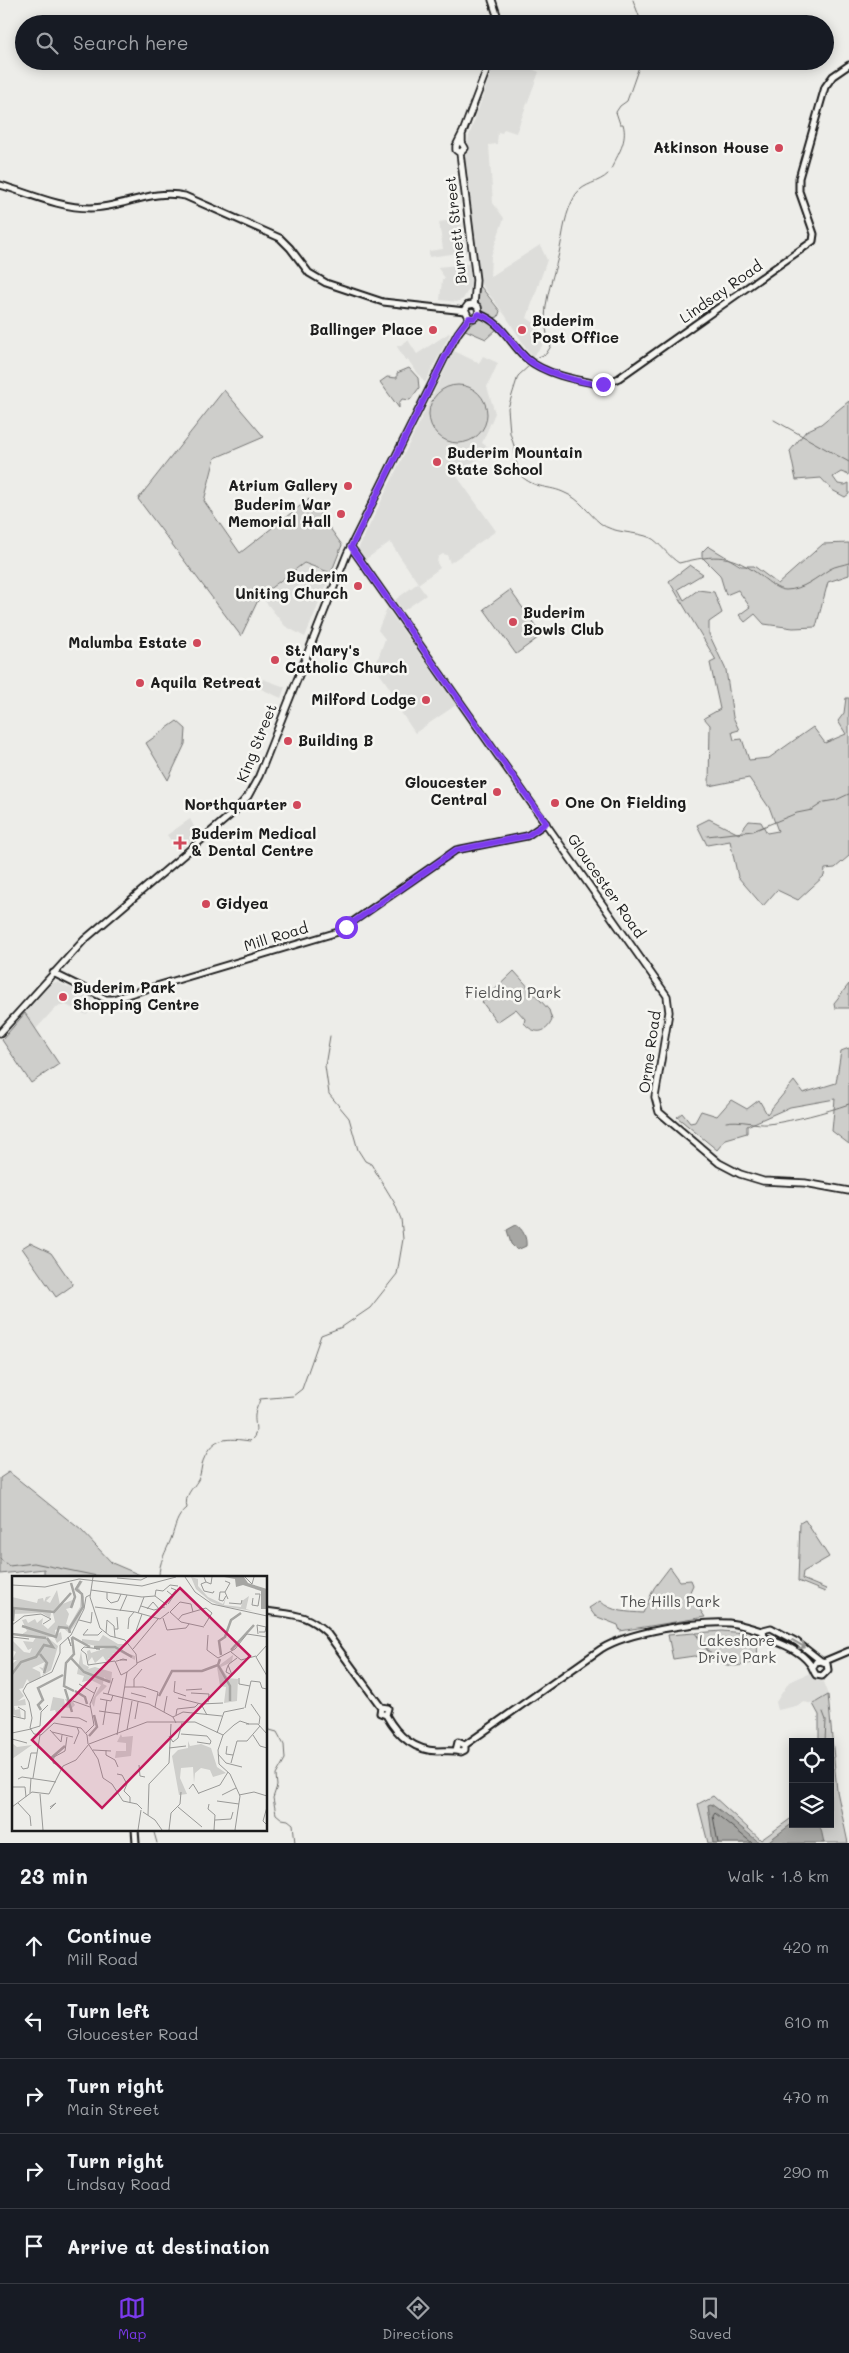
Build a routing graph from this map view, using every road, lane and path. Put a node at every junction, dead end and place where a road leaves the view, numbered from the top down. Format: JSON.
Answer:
{"nodes":[{"id":1,"x":492,"y":0,"type":"edge"},
{"id":2,"x":497,"y":15,"type":"edge"},
{"id":3,"x":849,"y":65,"type":"edge"},
{"id":4,"x":487,"y":70,"type":"edge"},
{"id":5,"x":0,"y":185,"type":"edge"},
{"id":6,"x":474,"y":304,"type":"junction"},
{"id":7,"x":465,"y":311,"type":"junction"},
{"id":8,"x":479,"y":314,"type":"junction"},
{"id":9,"x":469,"y":318,"type":"junction"},
{"id":10,"x":351,"y":547,"type":"junction"},
{"id":11,"x":546,"y":823,"type":"junction"},
{"id":12,"x":53,"y":973,"type":"junction"},
{"id":13,"x":667,"y":996,"type":"joint"},
{"id":14,"x":0,"y":1033,"type":"edge"},
{"id":15,"x":849,"y":1191,"type":"edge"},
{"id":16,"x":268,"y":1611,"type":"edge"},
{"id":17,"x":762,"y":1631,"type":"junction"},
{"id":18,"x":774,"y":1631,"type":"junction"},
{"id":19,"x":770,"y":1638,"type":"junction"},
{"id":20,"x":847,"y":1651,"type":"edge"},
{"id":21,"x":822,"y":1661,"type":"junction"},
{"id":22,"x":828,"y":1666,"type":"junction"},
{"id":23,"x":813,"y":1667,"type":"junction"},
{"id":24,"x":135,"y":1830,"type":"edge"},
{"id":25,"x":136,"y":1843,"type":"edge"}],
"edges":[{"from":1,"to":2,"type":"main road"},
{"from":3,"to":8,"type":"street","name":"Lindsay Road"},
{"from":4,"to":6,"type":"main road","name":"Burnett Street"},
{"from":5,"to":7,"type":"street"},
{"from":6,"to":7,"type":"main road"},
{"from":6,"to":8,"type":"main road"},
{"from":7,"to":9,"type":"main road"},
{"from":8,"to":9,"type":"main road"},
{"from":9,"to":10,"type":"main road","name":"King Street"},
{"from":10,"to":11,"type":"main road","name":"Gloucester Road"},
{"from":10,"to":12,"type":"main road","name":"King Street"},
{"from":11,"to":12,"type":"street","name":"Mill Road"},
{"from":11,"to":13,"type":"main road","name":"Gloucester Road"},
{"from":12,"to":14,"type":"main road","name":"King Street"},
{"from":13,"to":15,"type":"main road","name":"Orme Road"},
{"from":16,"to":17,"type":"street"},
{"from":17,"to":18,"type":"street"},
{"from":17,"to":19,"type":"street"},
{"from":18,"to":19,"type":"street"},
{"from":18,"to":21,"type":"street","one_way":true},
{"from":19,"to":23,"type":"street"},
{"from":20,"to":21,"type":"street"},
{"from":20,"to":22,"type":"street"},
{"from":21,"to":22,"type":"street"},
{"from":21,"to":23,"type":"street"},
{"from":22,"to":23,"type":"street"},
{"from":24,"to":25,"type":"street"}]}
